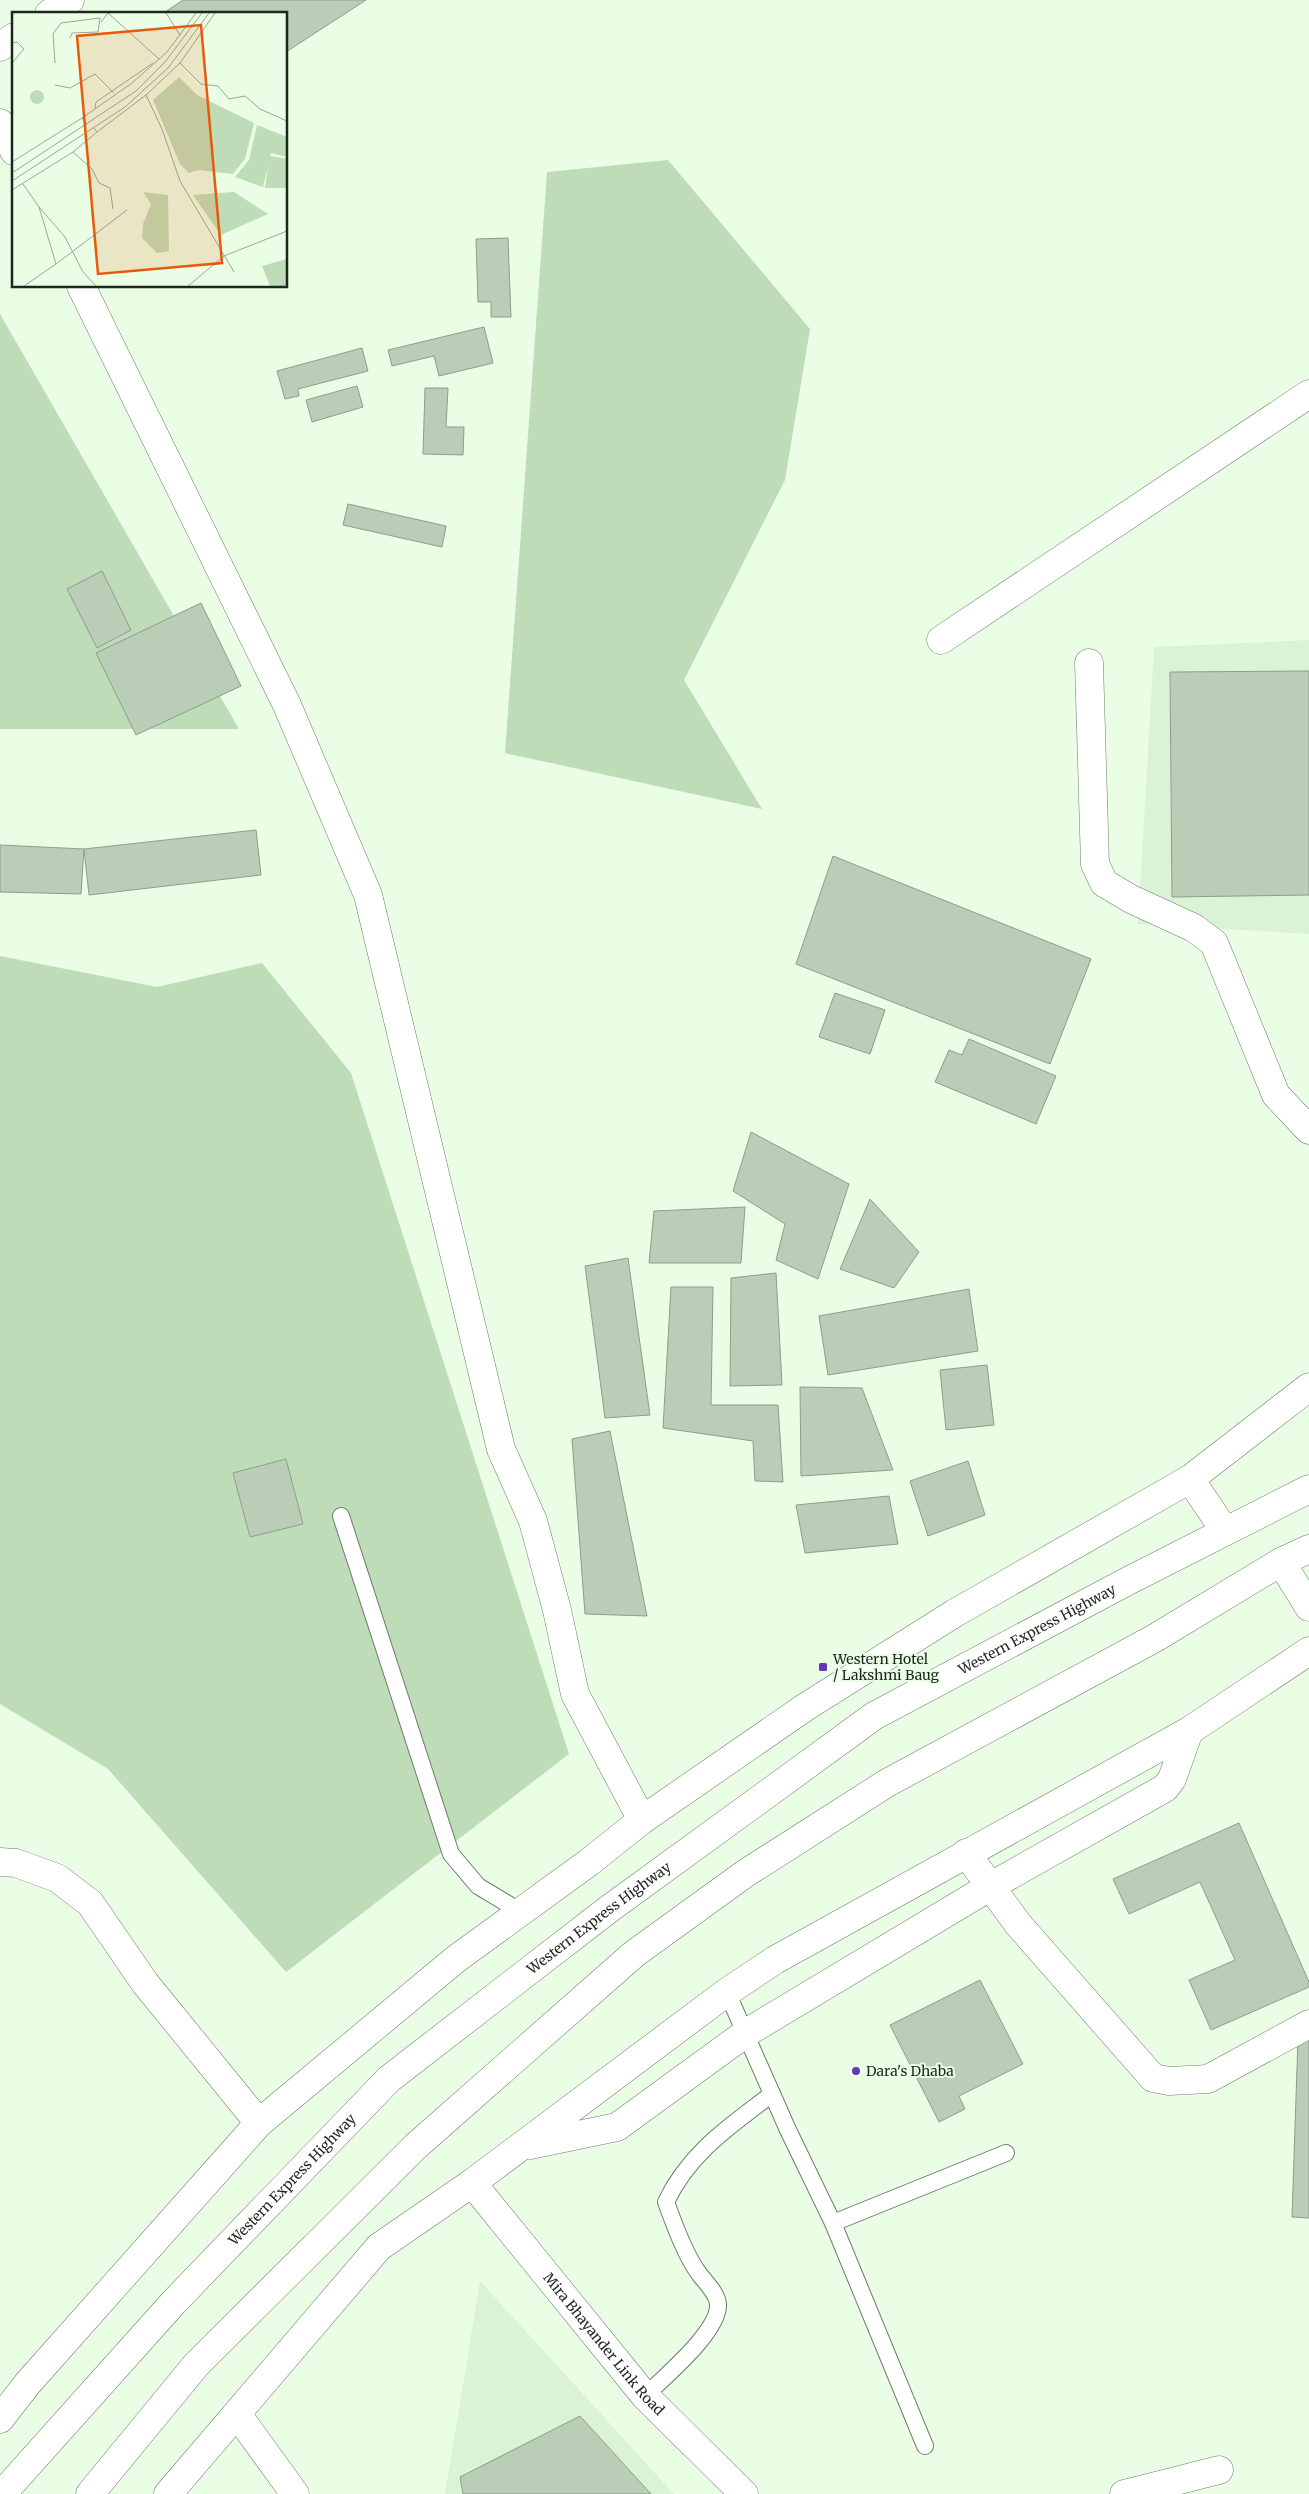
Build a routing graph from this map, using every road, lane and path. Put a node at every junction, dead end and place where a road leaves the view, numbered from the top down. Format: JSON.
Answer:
{"nodes":[{"id":1,"x":70,"y":0,"type":"edge"},
{"id":2,"x":52,"y":12,"type":"edge"},
{"id":3,"x":12,"y":39,"type":"edge"},
{"id":4,"x":0,"y":47,"type":"edge"},
{"id":5,"x":0,"y":123,"type":"edge"},
{"id":6,"x":12,"y":147,"type":"edge"},
{"id":7,"x":82,"y":288,"type":"edge"},
{"id":8,"x":1309,"y":394,"type":"edge"},
{"id":9,"x":941,"y":640,"type":"dead end"},
{"id":10,"x":1089,"y":663,"type":"dead end"},
{"id":11,"x":1309,"y":1130,"type":"edge"},
{"id":12,"x":1309,"y":1387,"type":"edge"},
{"id":13,"x":1190,"y":1479,"type":"junction"},
{"id":14,"x":1304,"y":1492,"type":"edge"},
{"id":15,"x":341,"y":1516,"type":"dead end"},
{"id":16,"x":1225,"y":1531,"type":"junction"},
{"id":17,"x":1309,"y":1549,"type":"edge"},
{"id":18,"x":1281,"y":1562,"type":"junction"},
{"id":19,"x":1309,"y":1607,"type":"edge"},
{"id":20,"x":1309,"y":1651,"type":"edge"},
{"id":21,"x":1189,"y":1731,"type":"junction"},
{"id":22,"x":642,"y":1820,"type":"junction"},
{"id":23,"x":966,"y":1853,"type":"junction"},
{"id":24,"x":0,"y":1862,"type":"edge"},
{"id":25,"x":991,"y":1886,"type":"junction"},
{"id":26,"x":521,"y":1912,"type":"junction"},
{"id":27,"x":727,"y":1992,"type":"junction"},
{"id":28,"x":1309,"y":2024,"type":"edge"},
{"id":29,"x":746,"y":2033,"type":"junction"},
{"id":30,"x":772,"y":2094,"type":"junction"},
{"id":31,"x":259,"y":2123,"type":"junction"},
{"id":32,"x":522,"y":2146,"type":"junction"},
{"id":33,"x":1006,"y":2154,"type":"dead end"},
{"id":34,"x":472,"y":2183,"type":"junction"},
{"id":35,"x":833,"y":2223,"type":"junction"},
{"id":36,"x":645,"y":2396,"type":"junction"},
{"id":37,"x":238,"y":2414,"type":"junction"},
{"id":38,"x":0,"y":2419,"type":"edge"},
{"id":39,"x":926,"y":2446,"type":"dead end"},
{"id":40,"x":1219,"y":2470,"type":"dead end"},
{"id":41,"x":2,"y":2494,"type":"edge"},
{"id":42,"x":90,"y":2494,"type":"edge"},
{"id":43,"x":168,"y":2494,"type":"edge"},
{"id":44,"x":295,"y":2494,"type":"edge"},
{"id":45,"x":744,"y":2494,"type":"edge"},
{"id":46,"x":1124,"y":2494,"type":"edge"}],
"edges":[{"from":1,"to":2,"type":"main road"},
{"from":3,"to":4,"type":"main road"},
{"from":5,"to":6,"type":"main road"},
{"from":7,"to":22,"type":"main road"},
{"from":8,"to":9,"type":"main road"},
{"from":10,"to":11,"type":"main road"},
{"from":12,"to":13,"type":"main road"},
{"from":13,"to":16,"type":"main road"},
{"from":13,"to":22,"type":"main road"},
{"from":14,"to":16,"type":"main road","name":"Western Express Highway"},
{"from":15,"to":26,"type":"lane"},
{"from":16,"to":41,"type":"main road","name":"Western Express Highway"},
{"from":17,"to":18,"type":"main road"},
{"from":18,"to":19,"type":"main road"},
{"from":18,"to":42,"type":"main road"},
{"from":20,"to":21,"type":"main road"},
{"from":21,"to":23,"type":"main road"},
{"from":21,"to":25,"type":"main road"},
{"from":22,"to":26,"type":"main road"},
{"from":23,"to":25,"type":"main road"},
{"from":23,"to":27,"type":"main road"},
{"from":24,"to":31,"type":"main road"},
{"from":25,"to":28,"type":"main road"},
{"from":25,"to":29,"type":"main road"},
{"from":26,"to":31,"type":"main road"},
{"from":27,"to":29,"type":"lane"},
{"from":27,"to":32,"type":"main road"},
{"from":29,"to":30,"type":"lane"},
{"from":29,"to":32,"type":"main road"},
{"from":30,"to":35,"type":"lane"},
{"from":30,"to":36,"type":"lane"},
{"from":31,"to":38,"type":"main road"},
{"from":32,"to":34,"type":"main road"},
{"from":33,"to":35,"type":"lane"},
{"from":34,"to":36,"type":"main road","name":"Mira Bhayander Link Road"},
{"from":34,"to":37,"type":"main road"},
{"from":35,"to":39,"type":"lane"},
{"from":36,"to":45,"type":"main road","name":"Mira Bhayander Link Road"},
{"from":37,"to":43,"type":"main road"},
{"from":37,"to":44,"type":"main road"},
{"from":40,"to":46,"type":"main road"}]}
